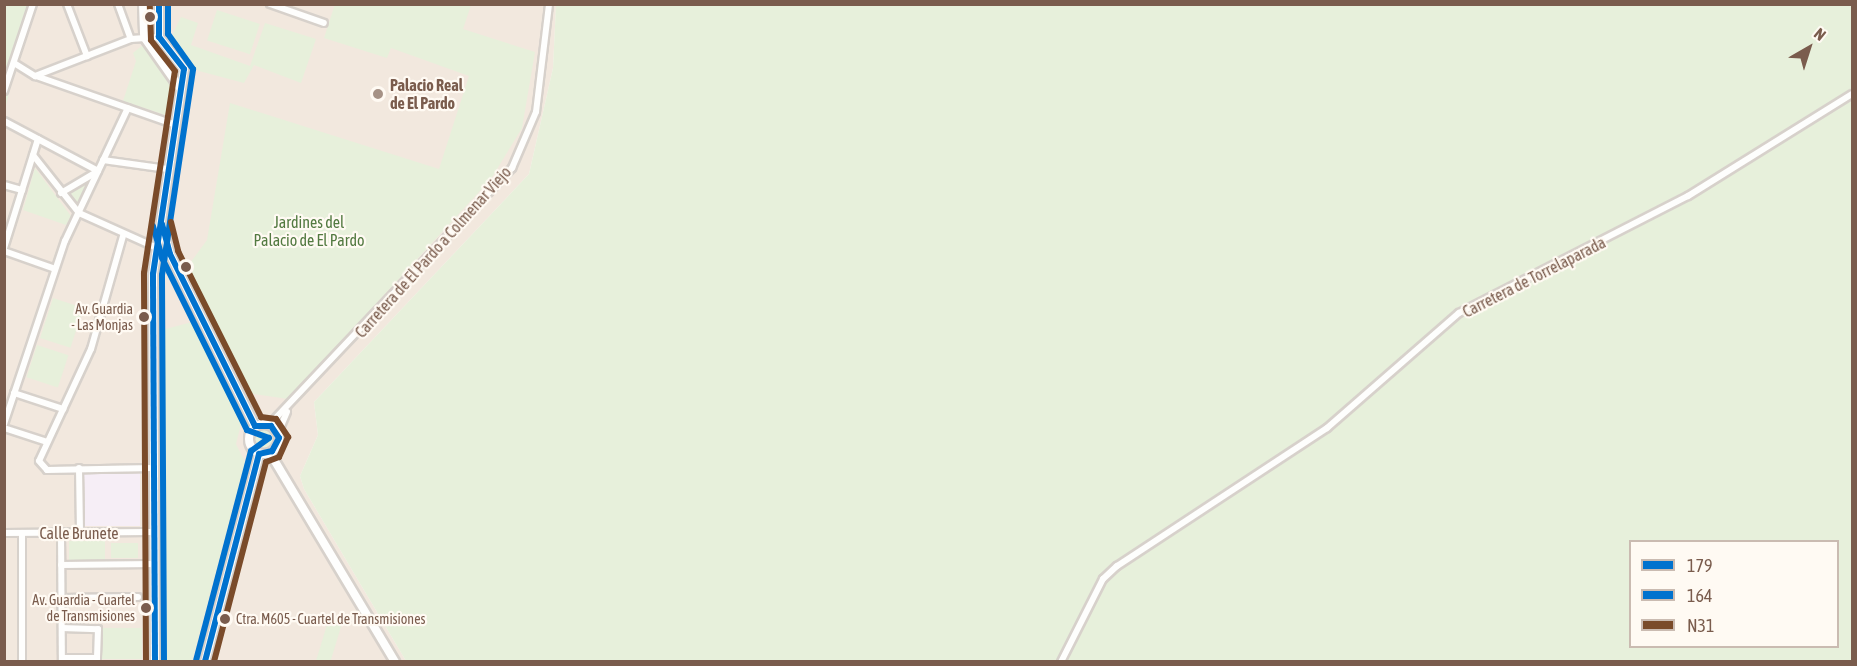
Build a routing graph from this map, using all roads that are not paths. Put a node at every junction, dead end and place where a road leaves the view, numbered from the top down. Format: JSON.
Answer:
{"nodes":[{"id":1,"x":33,"y":4,"type":"edge"},
{"id":2,"x":67,"y":4,"type":"edge"},
{"id":3,"x":118,"y":4,"type":"edge"},
{"id":4,"x":143,"y":4,"type":"edge"},
{"id":5,"x":159,"y":4,"type":"edge"},
{"id":6,"x":270,"y":4,"type":"edge"},
{"id":7,"x":549,"y":4,"type":"edge"},
{"id":8,"x":324,"y":23,"type":"dead end"},
{"id":9,"x":144,"y":37,"type":"junction"},
{"id":10,"x":159,"y":37,"type":"junction"},
{"id":11,"x":131,"y":39,"type":"junction"},
{"id":12,"x":87,"y":56,"type":"junction"},
{"id":13,"x":14,"y":63,"type":"junction"},
{"id":14,"x":35,"y":76,"type":"junction"},
{"id":15,"x":182,"y":84,"type":"junction"},
{"id":16,"x":4,"y":91,"type":"edge"},
{"id":17,"x":1852,"y":94,"type":"edge"},
{"id":18,"x":128,"y":108,"type":"junction"},
{"id":19,"x":4,"y":121,"type":"edge"},
{"id":20,"x":173,"y":124,"type":"junction"},
{"id":21,"x":38,"y":139,"type":"junction"},
{"id":22,"x":33,"y":155,"type":"junction"},
{"id":23,"x":104,"y":160,"type":"junction"},
{"id":24,"x":167,"y":169,"type":"junction"},
{"id":25,"x":98,"y":171,"type":"junction"},
{"id":26,"x":4,"y":185,"type":"edge"},
{"id":27,"x":22,"y":190,"type":"junction"},
{"id":28,"x":61,"y":193,"type":"junction"},
{"id":29,"x":79,"y":213,"type":"junction"},
{"id":30,"x":161,"y":216,"type":"junction"},
{"id":31,"x":123,"y":236,"type":"junction"},
{"id":32,"x":163,"y":236,"type":"junction"},
{"id":33,"x":120,"y":245,"type":"junction"},
{"id":34,"x":150,"y":247,"type":"junction"},
{"id":35,"x":4,"y":250,"type":"edge"},
{"id":36,"x":172,"y":257,"type":"junction"},
{"id":37,"x":55,"y":269,"type":"junction"},
{"id":38,"x":153,"y":274,"type":"junction"},
{"id":39,"x":14,"y":393,"type":"junction"},
{"id":40,"x":8,"y":403,"type":"edge"},
{"id":41,"x":288,"y":408,"type":"junction"},
{"id":42,"x":63,"y":409,"type":"junction"},
{"id":43,"x":269,"y":425,"type":"junction"},
{"id":44,"x":4,"y":426,"type":"edge"},
{"id":45,"x":255,"y":426,"type":"junction"},
{"id":46,"x":278,"y":433,"type":"junction"},
{"id":47,"x":47,"y":442,"type":"junction"},
{"id":48,"x":270,"y":453,"type":"junction"},
{"id":49,"x":259,"y":454,"type":"junction"},
{"id":50,"x":79,"y":468,"type":"junction"},
{"id":51,"x":153,"y":468,"type":"junction"},
{"id":52,"x":154,"y":532,"type":"junction"},
{"id":53,"x":4,"y":533,"type":"edge"},
{"id":54,"x":22,"y":533,"type":"junction"},
{"id":55,"x":61,"y":533,"type":"junction"},
{"id":56,"x":80,"y":534,"type":"junction"},
{"id":57,"x":154,"y":564,"type":"junction"},
{"id":58,"x":61,"y":565,"type":"junction"},
{"id":59,"x":138,"y":597,"type":"dead end"},
{"id":60,"x":62,"y":598,"type":"junction"},
{"id":61,"x":62,"y":628,"type":"junction"},
{"id":62,"x":62,"y":660,"type":"edge"},
{"id":63,"x":97,"y":660,"type":"edge"},
{"id":64,"x":22,"y":662,"type":"edge"},
{"id":65,"x":155,"y":662,"type":"edge"},
{"id":66,"x":205,"y":662,"type":"edge"},
{"id":67,"x":395,"y":662,"type":"edge"},
{"id":68,"x":1061,"y":662,"type":"edge"}],
"edges":[{"from":1,"to":13,"type":"street"},
{"from":2,"to":12,"type":"street"},
{"from":3,"to":11,"type":"street"},
{"from":4,"to":9,"type":"street"},
{"from":5,"to":10,"type":"street"},
{"from":6,"to":8,"type":"street"},
{"from":7,"to":41,"type":"street","name":"Carretera de El Pardo a Colmenar Viejo"},
{"from":9,"to":10,"type":"street"},
{"from":9,"to":11,"type":"street"},
{"from":9,"to":15,"type":"street"},
{"from":10,"to":15,"type":"street"},
{"from":11,"to":12,"type":"street"},
{"from":12,"to":14,"type":"street"},
{"from":13,"to":14,"type":"street"},
{"from":13,"to":16,"type":"street"},
{"from":14,"to":18,"type":"street"},
{"from":15,"to":20,"type":"street"},
{"from":17,"to":68,"type":"street","name":"Carretera de Torrelaparada"},
{"from":18,"to":20,"type":"street"},
{"from":18,"to":23,"type":"street"},
{"from":19,"to":21,"type":"street"},
{"from":20,"to":24,"type":"street"},
{"from":21,"to":22,"type":"street"},
{"from":21,"to":25,"type":"street"},
{"from":22,"to":27,"type":"street"},
{"from":22,"to":28,"type":"street"},
{"from":23,"to":24,"type":"street"},
{"from":23,"to":25,"type":"street"},
{"from":24,"to":30,"type":"street"},
{"from":25,"to":28,"type":"street"},
{"from":25,"to":29,"type":"street"},
{"from":26,"to":27,"type":"street"},
{"from":27,"to":35,"type":"street"},
{"from":28,"to":29,"type":"street"},
{"from":29,"to":31,"type":"street"},
{"from":29,"to":37,"type":"street"},
{"from":30,"to":32,"type":"street"},
{"from":30,"to":34,"type":"street"},
{"from":31,"to":33,"type":"street"},
{"from":31,"to":34,"type":"street"},
{"from":32,"to":34,"type":"street"},
{"from":32,"to":36,"type":"street"},
{"from":33,"to":34,"type":"street"},
{"from":33,"to":42,"type":"street"},
{"from":34,"to":36,"type":"street"},
{"from":34,"to":38,"type":"street"},
{"from":35,"to":37,"type":"street"},
{"from":36,"to":38,"type":"street"},
{"from":36,"to":45,"type":"street"},
{"from":37,"to":39,"type":"street"},
{"from":38,"to":51,"type":"street"},
{"from":39,"to":40,"type":"street"},
{"from":39,"to":42,"type":"street"},
{"from":40,"to":44,"type":"street"},
{"from":41,"to":43,"type":"street","name":"Carretera de El Pardo a Colmenar Viejo"},
{"from":41,"to":46,"type":"street"},
{"from":42,"to":47,"type":"street"},
{"from":43,"to":45,"type":"street"},
{"from":43,"to":46,"type":"street"},
{"from":44,"to":47,"type":"street"},
{"from":45,"to":49,"type":"street"},
{"from":46,"to":48,"type":"street"},
{"from":47,"to":50,"type":"street"},
{"from":48,"to":49,"type":"street"},
{"from":48,"to":67,"type":"street"},
{"from":49,"to":66,"type":"street"},
{"from":50,"to":51,"type":"street"},
{"from":50,"to":56,"type":"street"},
{"from":51,"to":52,"type":"street"},
{"from":52,"to":56,"type":"street","name":"Calle Brunete"},
{"from":52,"to":57,"type":"street"},
{"from":53,"to":54,"type":"street","name":"Calle Brunete"},
{"from":54,"to":55,"type":"street","name":"Calle Brunete"},
{"from":54,"to":64,"type":"street"},
{"from":55,"to":56,"type":"street","name":"Calle Brunete"},
{"from":55,"to":58,"type":"street"},
{"from":57,"to":58,"type":"street"},
{"from":57,"to":65,"type":"street"},
{"from":58,"to":60,"type":"street"},
{"from":59,"to":60,"type":"street"},
{"from":60,"to":61,"type":"street"},
{"from":61,"to":62,"type":"street"},
{"from":61,"to":63,"type":"street"},
{"from":62,"to":63,"type":"street"}]}
